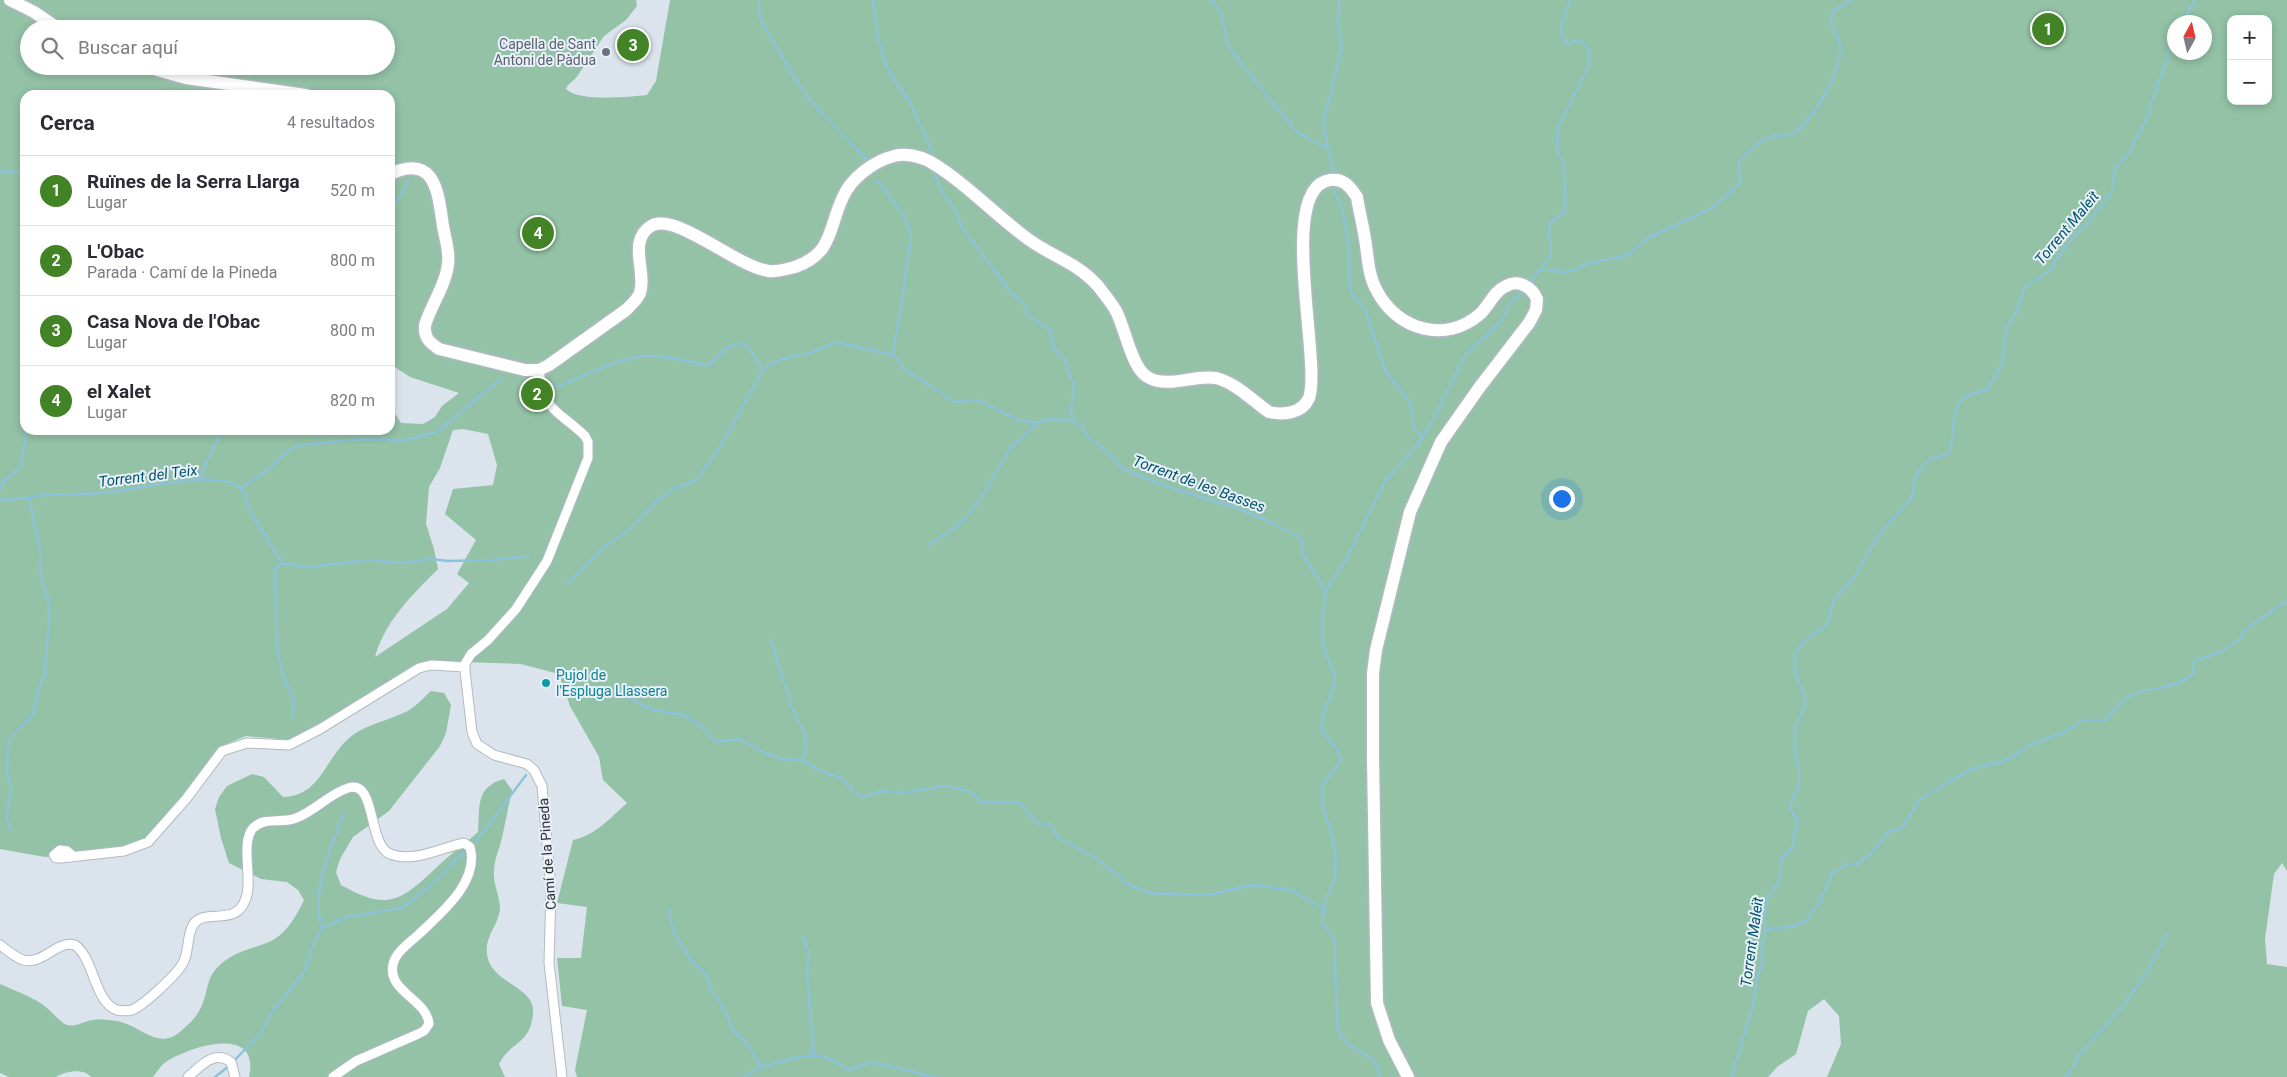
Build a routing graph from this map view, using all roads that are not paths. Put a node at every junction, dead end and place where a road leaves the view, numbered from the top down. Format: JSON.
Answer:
{"nodes":[{"id":1,"x":10,"y":0,"type":"edge"},
{"id":2,"x":46,"y":20,"type":"edge"},
{"id":3,"x":175,"y":75,"type":"edge"},
{"id":4,"x":271,"y":90,"type":"edge"},
{"id":5,"x":395,"y":172,"type":"edge"},
{"id":6,"x":539,"y":370,"type":"junction"},
{"id":7,"x":465,"y":667,"type":"junction"},
{"id":8,"x":73,"y":856,"type":"dead end"},
{"id":9,"x":0,"y":945,"type":"edge"},
{"id":10,"x":188,"y":1077,"type":"edge"},
{"id":11,"x":235,"y":1077,"type":"edge"},
{"id":12,"x":333,"y":1077,"type":"edge"},
{"id":13,"x":562,"y":1077,"type":"edge"},
{"id":14,"x":1408,"y":1077,"type":"edge"}],
"edges":[{"from":1,"to":2,"type":"street"},
{"from":3,"to":4,"type":"street"},
{"from":5,"to":6,"type":"street"},
{"from":6,"to":7,"type":"street"},
{"from":6,"to":14,"type":"street"},
{"from":7,"to":8,"type":"street"},
{"from":7,"to":13,"type":"street","name":"Camí de la Pineda"},
{"from":9,"to":12,"type":"street"},
{"from":10,"to":11,"type":"street"}]}
